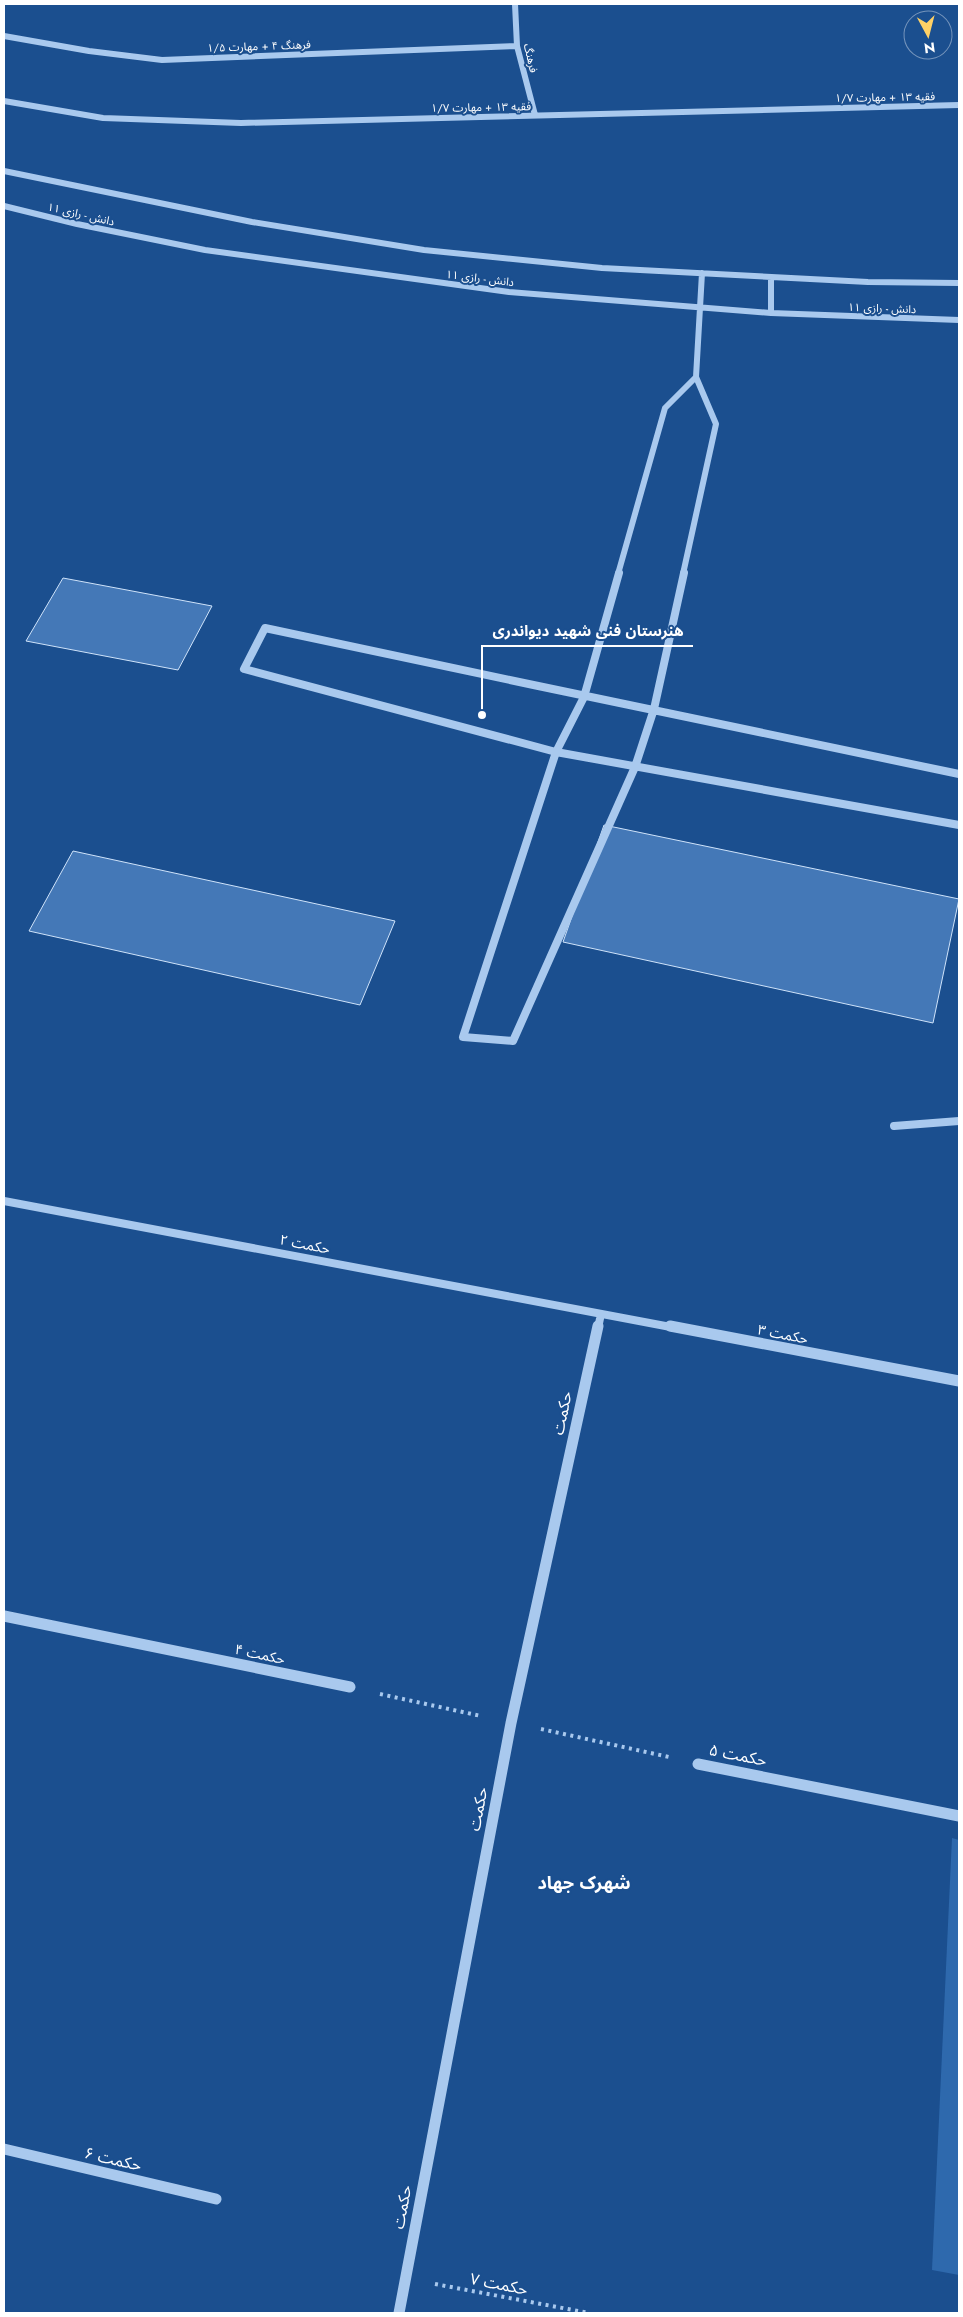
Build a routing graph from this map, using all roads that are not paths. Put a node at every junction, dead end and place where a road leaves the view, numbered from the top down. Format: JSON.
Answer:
{"nodes":[{"id":1,"x":515,"y":4,"type":"edge"},
{"id":2,"x":4,"y":36,"type":"edge"},
{"id":3,"x":517,"y":46,"type":"junction"},
{"id":4,"x":4,"y":101,"type":"edge"},
{"id":5,"x":959,"y":105,"type":"edge"},
{"id":6,"x":535,"y":116,"type":"junction"},
{"id":7,"x":4,"y":171,"type":"edge"},
{"id":8,"x":4,"y":206,"type":"edge"},
{"id":9,"x":702,"y":273,"type":"junction"},
{"id":10,"x":771,"y":277,"type":"junction"},
{"id":11,"x":959,"y":283,"type":"edge"},
{"id":12,"x":700,"y":308,"type":"junction"},
{"id":13,"x":771,"y":312,"type":"junction"},
{"id":14,"x":959,"y":320,"type":"edge"},
{"id":15,"x":696,"y":377,"type":"junction"},
{"id":16,"x":584,"y":697,"type":"junction"},
{"id":17,"x":654,"y":709,"type":"junction"},
{"id":18,"x":556,"y":752,"type":"junction"},
{"id":19,"x":635,"y":767,"type":"junction"},
{"id":20,"x":959,"y":774,"type":"edge"},
{"id":21,"x":959,"y":825,"type":"edge"},
{"id":22,"x":959,"y":1121,"type":"edge"},
{"id":23,"x":894,"y":1126,"type":"dead end"},
{"id":24,"x":4,"y":1202,"type":"edge"},
{"id":25,"x":601,"y":1314,"type":"junction"},
{"id":26,"x":959,"y":1381,"type":"edge"},
{"id":27,"x":4,"y":1616,"type":"edge"},
{"id":28,"x":350,"y":1687,"type":"road end"},
{"id":29,"x":698,"y":1764,"type":"road end"},
{"id":30,"x":959,"y":1816,"type":"edge"},
{"id":31,"x":4,"y":2149,"type":"edge"},
{"id":32,"x":216,"y":2200,"type":"dead end"},
{"id":33,"x":399,"y":2313,"type":"edge"}],
"edges":[{"from":1,"to":3,"type":"street","name":"فرهنگ"},
{"from":2,"to":3,"type":"street","name":"فرهنگ ۴ + مهارت ۱/۵"},
{"from":3,"to":6,"type":"street","name":"فرهنگ"},
{"from":4,"to":6,"type":"street","name":"فقیه ۱۳ + مهارت ۱/۷"},
{"from":5,"to":6,"type":"street","name":"فقیه ۱۳ + مهارت ۱/۷"},
{"from":7,"to":9,"type":"street","name":"دانش - رازی ۱۱"},
{"from":8,"to":12,"type":"street","name":"دانش - رازی ۱۱"},
{"from":9,"to":10,"type":"street","name":"دانش - رازی ۱۱"},
{"from":9,"to":12,"type":"street"},
{"from":10,"to":11,"type":"street","name":"دانش - رازی ۱۱"},
{"from":10,"to":13,"type":"street"},
{"from":12,"to":13,"type":"street","name":"دانش - رازی ۱۱"},
{"from":12,"to":15,"type":"street"},
{"from":13,"to":14,"type":"street","name":"دانش - رازی ۱۱"},
{"from":15,"to":16,"type":"street"},
{"from":15,"to":17,"type":"street"},
{"from":16,"to":17,"type":"street"},
{"from":16,"to":18,"type":"street"},
{"from":16,"to":18,"type":"street"},
{"from":17,"to":19,"type":"street"},
{"from":17,"to":20,"type":"street"},
{"from":18,"to":19,"type":"street"},
{"from":18,"to":19,"type":"street"},
{"from":19,"to":21,"type":"street"},
{"from":22,"to":23,"type":"street"},
{"from":24,"to":25,"type":"street","name":"حکمت ۲"},
{"from":25,"to":26,"type":"street","name":"حکمت ۳"},
{"from":25,"to":33,"type":"street","name":"حکمت"},
{"from":27,"to":28,"type":"street","name":"حکمت ۴"},
{"from":29,"to":30,"type":"street","name":"حکمت ۵"},
{"from":31,"to":32,"type":"street","name":"حکمت ۶"}]}
